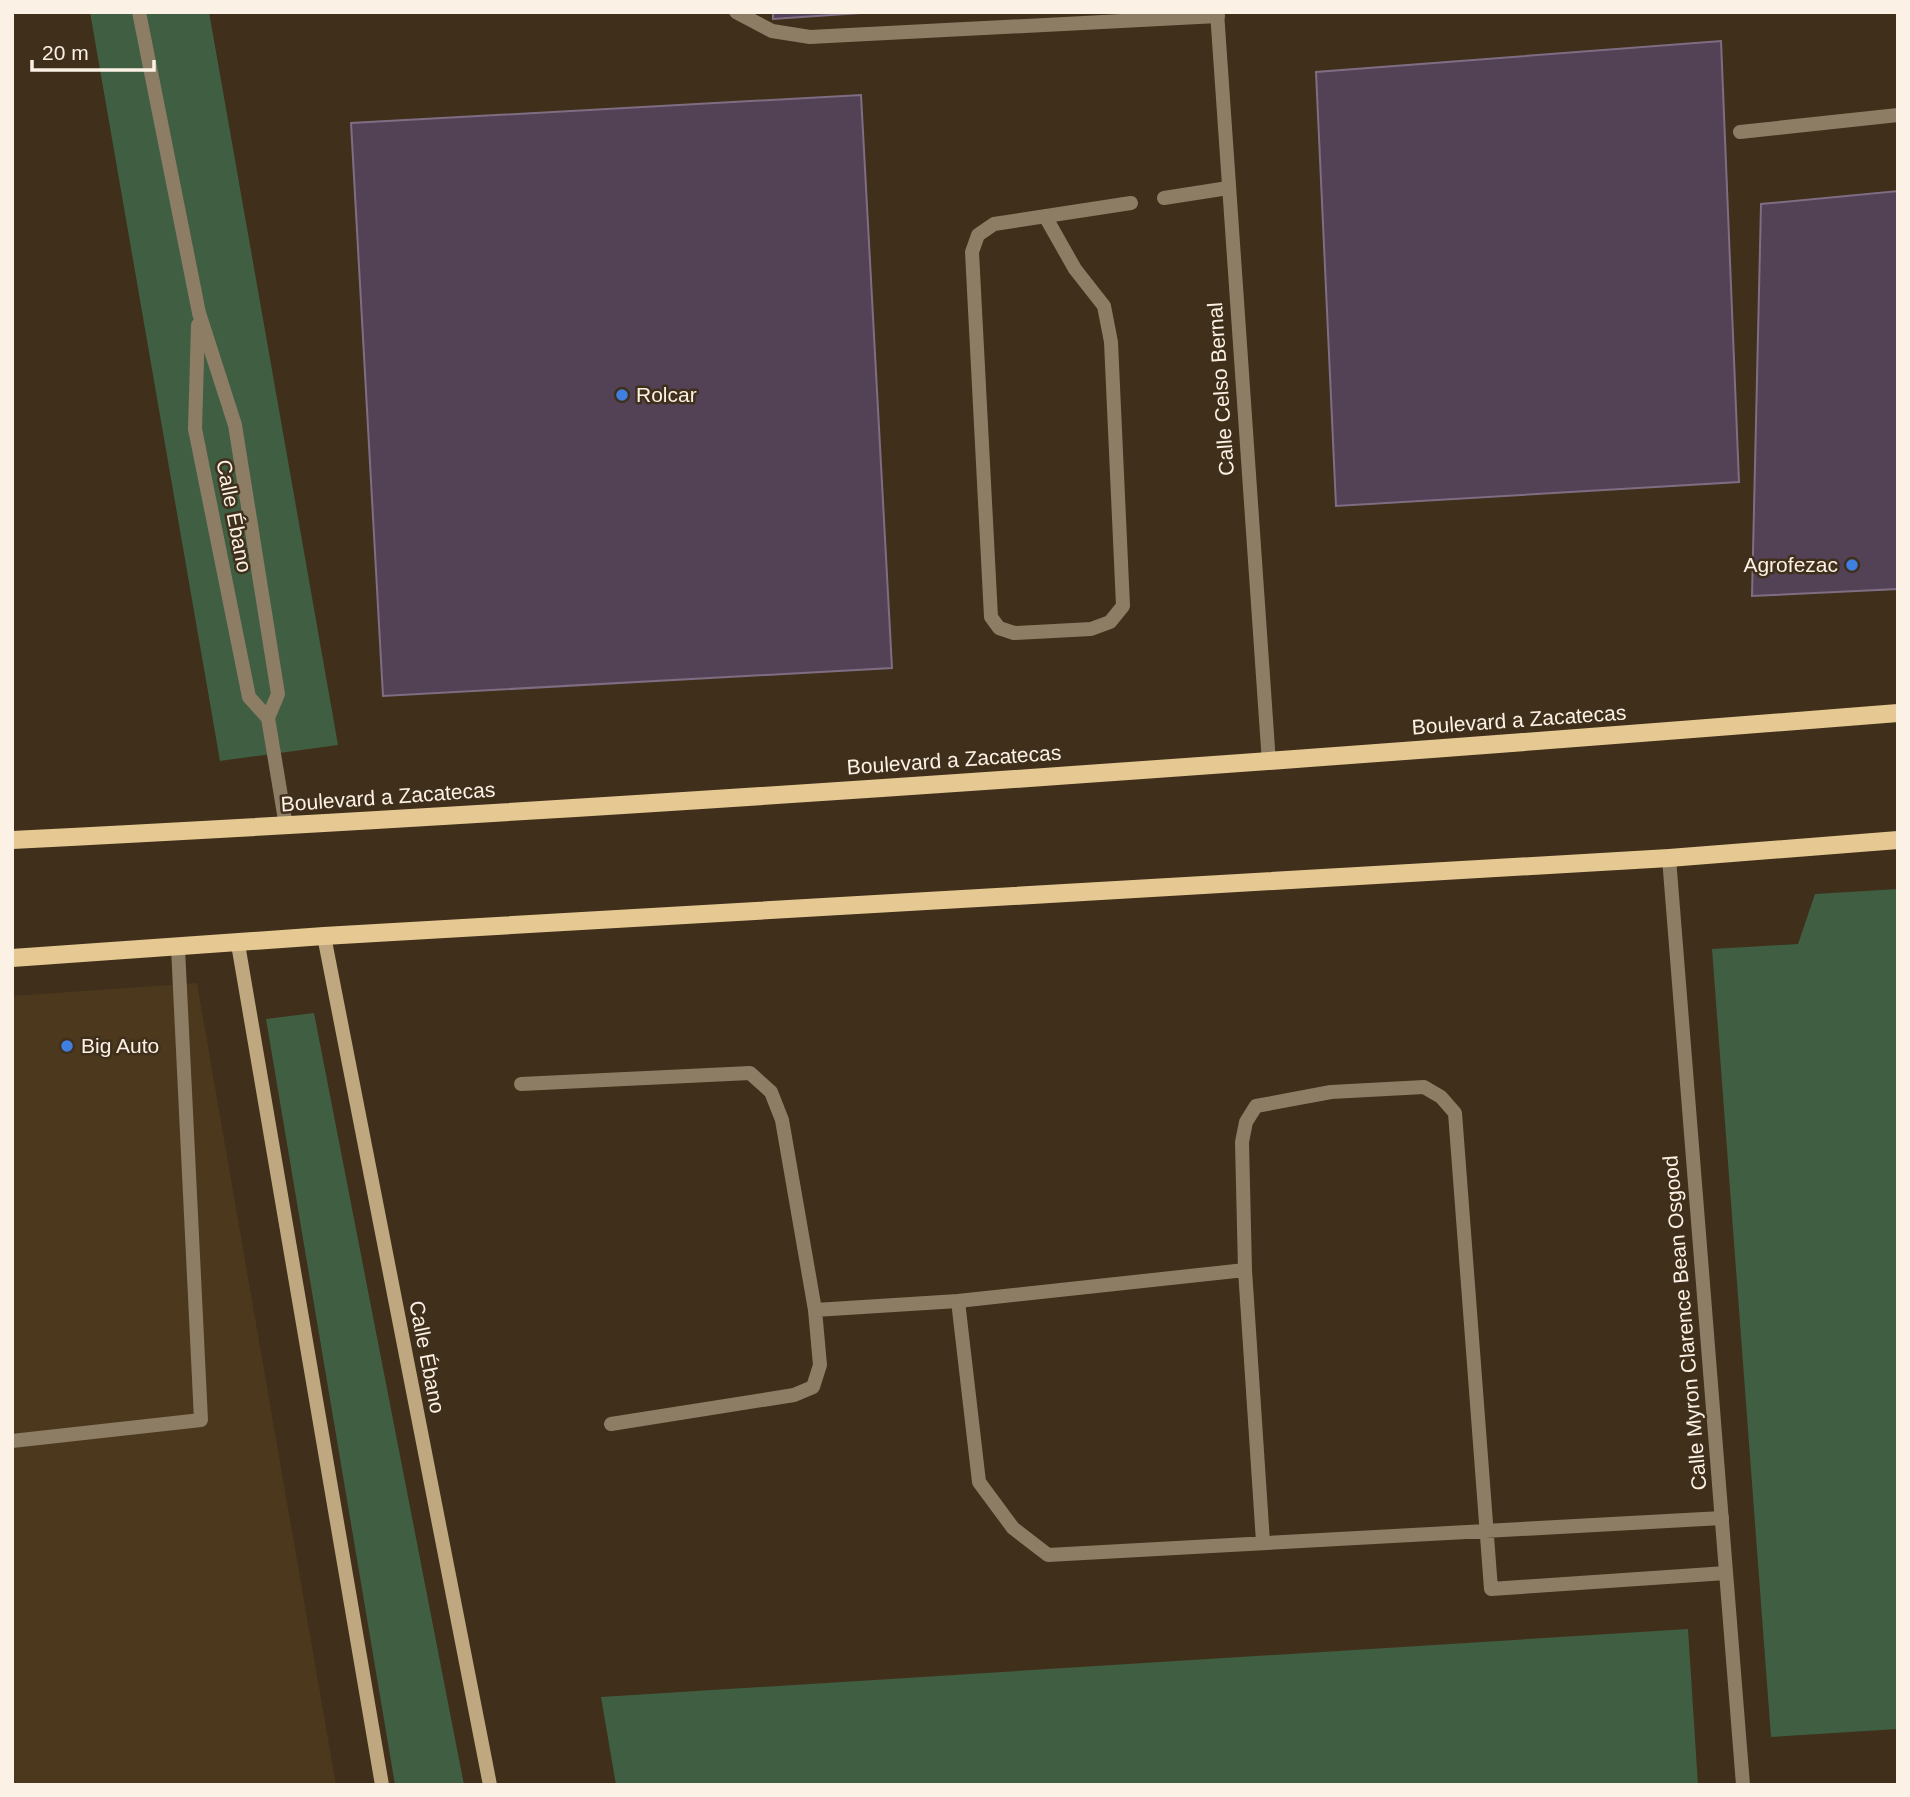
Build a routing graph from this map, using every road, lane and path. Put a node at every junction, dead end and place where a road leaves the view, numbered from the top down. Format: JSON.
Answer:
{"nodes":[{"id":1,"x":139,"y":12,"type":"edge"},
{"id":2,"x":736,"y":12,"type":"edge"},
{"id":3,"x":1218,"y":14,"type":"edge"},
{"id":4,"x":1898,"y":116,"type":"edge"},
{"id":5,"x":1740,"y":132,"type":"dead end"},
{"id":6,"x":1228,"y":188,"type":"junction"},
{"id":7,"x":1164,"y":198,"type":"dead end"},
{"id":8,"x":1131,"y":203,"type":"dead end"},
{"id":9,"x":1045,"y":216,"type":"junction"},
{"id":10,"x":198,"y":313,"type":"junction"},
{"id":11,"x":1898,"y":713,"type":"edge"},
{"id":12,"x":268,"y":718,"type":"junction"},
{"id":13,"x":1269,"y":763,"type":"junction"},
{"id":14,"x":286,"y":826,"type":"junction"},
{"id":15,"x":12,"y":840,"type":"edge"},
{"id":16,"x":1898,"y":840,"type":"edge"},
{"id":17,"x":1669,"y":858,"type":"junction"},
{"id":18,"x":324,"y":936,"type":"junction"},
{"id":19,"x":238,"y":944,"type":"junction"},
{"id":20,"x":178,"y":948,"type":"junction"},
{"id":21,"x":12,"y":958,"type":"edge"},
{"id":22,"x":521,"y":1084,"type":"dead end"},
{"id":23,"x":1245,"y":1270,"type":"junction"},
{"id":24,"x":958,"y":1301,"type":"junction"},
{"id":25,"x":815,"y":1310,"type":"junction"},
{"id":26,"x":611,"y":1424,"type":"dead end"},
{"id":27,"x":12,"y":1441,"type":"edge"},
{"id":28,"x":1722,"y":1518,"type":"junction"},
{"id":29,"x":1487,"y":1530,"type":"junction"},
{"id":30,"x":1263,"y":1542,"type":"junction"},
{"id":31,"x":1726,"y":1573,"type":"junction"},
{"id":32,"x":382,"y":1785,"type":"edge"},
{"id":33,"x":490,"y":1785,"type":"edge"},
{"id":34,"x":1743,"y":1785,"type":"edge"}],
"edges":[{"from":1,"to":10,"type":"street","name":"Calle Ébano"},
{"from":2,"to":3,"type":"street"},
{"from":3,"to":6,"type":"street","name":"Calle Celso Bernal"},
{"from":4,"to":5,"type":"street"},
{"from":6,"to":7,"type":"street"},
{"from":6,"to":13,"type":"street","name":"Calle Celso Bernal"},
{"from":8,"to":9,"type":"street"},
{"from":9,"to":9,"type":"street"},
{"from":10,"to":12,"type":"street","name":"Calle Ébano"},
{"from":10,"to":12,"type":"street","name":"Calle Ébano"},
{"from":11,"to":13,"type":"main road","name":"Boulevard a Zacatecas"},
{"from":12,"to":14,"type":"street","name":"Calle Ébano"},
{"from":13,"to":14,"type":"main road","name":"Boulevard a Zacatecas"},
{"from":14,"to":15,"type":"main road","name":"Boulevard a Zacatecas"},
{"from":16,"to":17,"type":"main road"},
{"from":17,"to":18,"type":"main road"},
{"from":17,"to":28,"type":"street","name":"Calle Myron Clarence Bean Osgood"},
{"from":18,"to":19,"type":"main road"},
{"from":18,"to":33,"type":"street","name":"Calle Ébano"},
{"from":19,"to":20,"type":"main road"},
{"from":19,"to":32,"type":"street"},
{"from":20,"to":21,"type":"main road"},
{"from":20,"to":27,"type":"street"},
{"from":22,"to":25,"type":"street"},
{"from":23,"to":24,"type":"street"},
{"from":23,"to":29,"type":"street"},
{"from":23,"to":30,"type":"street"},
{"from":24,"to":25,"type":"street"},
{"from":24,"to":30,"type":"street"},
{"from":25,"to":26,"type":"street"},
{"from":28,"to":29,"type":"street"},
{"from":28,"to":31,"type":"street","name":"Calle Myron Clarence Bean Osgood"},
{"from":29,"to":30,"type":"street"},
{"from":29,"to":31,"type":"street"},
{"from":31,"to":34,"type":"street","name":"Calle Myron Clarence Bean Osgood"}]}
